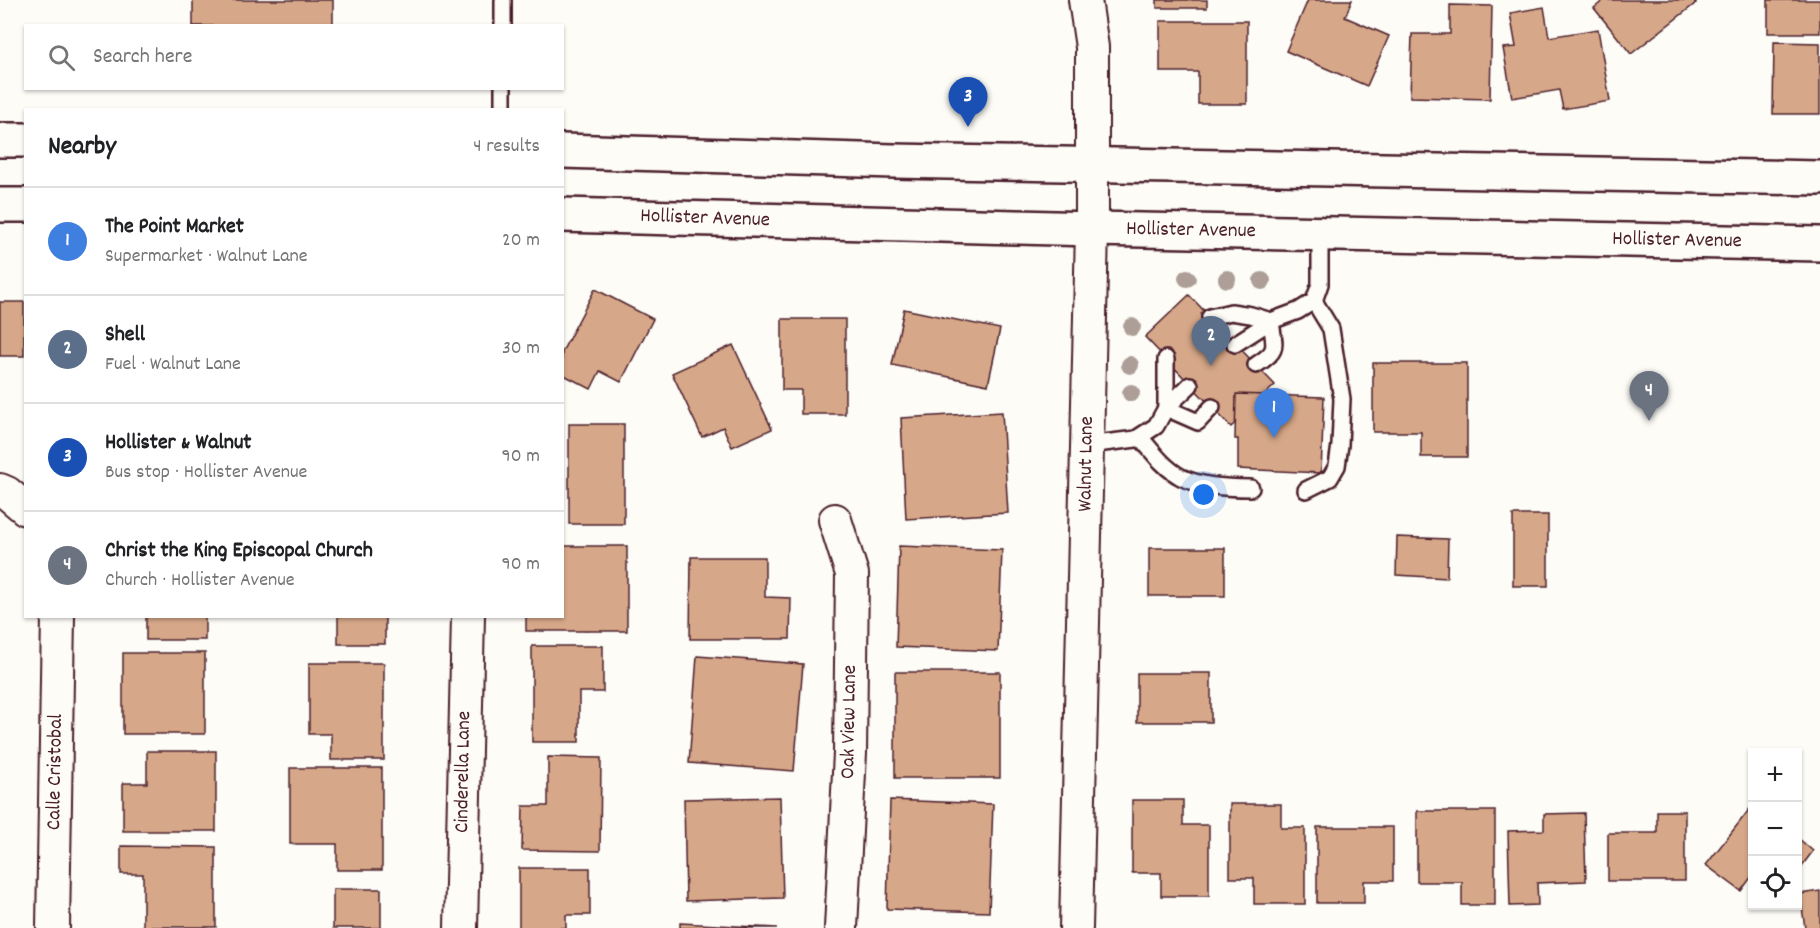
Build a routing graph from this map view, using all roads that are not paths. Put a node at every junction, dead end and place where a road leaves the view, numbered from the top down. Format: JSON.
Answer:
{"nodes":[{"id":1,"x":503,"y":0,"type":"edge"},
{"id":2,"x":1085,"y":0,"type":"edge"},
{"id":3,"x":503,"y":24,"type":"edge"},
{"id":4,"x":503,"y":90,"type":"edge"},
{"id":5,"x":503,"y":108,"type":"edge"},
{"id":6,"x":0,"y":140,"type":"edge"},
{"id":7,"x":24,"y":140,"type":"edge"},
{"id":8,"x":564,"y":151,"type":"edge"},
{"id":9,"x":1092,"y":165,"type":"junction"},
{"id":10,"x":1820,"y":178,"type":"edge"},
{"id":11,"x":0,"y":205,"type":"edge"},
{"id":12,"x":24,"y":205,"type":"edge"},
{"id":13,"x":564,"y":215,"type":"edge"},
{"id":14,"x":1092,"y":229,"type":"junction"},
{"id":15,"x":1320,"y":234,"type":"junction"},
{"id":16,"x":1820,"y":244,"type":"edge"},
{"id":17,"x":1314,"y":300,"type":"junction"},
{"id":18,"x":1210,"y":317,"type":"dead end"},
{"id":19,"x":1271,"y":321,"type":"junction"},
{"id":20,"x":1235,"y":344,"type":"dead end"},
{"id":21,"x":1166,"y":359,"type":"dead end"},
{"id":22,"x":1256,"y":365,"type":"dead end"},
{"id":23,"x":1190,"y":385,"type":"dead end"},
{"id":24,"x":1212,"y":407,"type":"dead end"},
{"id":25,"x":1166,"y":408,"type":"junction"},
{"id":26,"x":1140,"y":437,"type":"junction"},
{"id":27,"x":1088,"y":445,"type":"junction"},
{"id":28,"x":1251,"y":488,"type":"dead end"},
{"id":29,"x":1306,"y":490,"type":"dead end"},
{"id":30,"x":835,"y":520,"type":"dead end"},
{"id":31,"x":58,"y":618,"type":"edge"},
{"id":32,"x":468,"y":618,"type":"edge"},
{"id":33,"x":53,"y":928,"type":"edge"},
{"id":34,"x":460,"y":928,"type":"edge"},
{"id":35,"x":841,"y":928,"type":"edge"},
{"id":36,"x":1076,"y":928,"type":"edge"}],
"edges":[{"from":1,"to":3,"type":"lane"},
{"from":2,"to":9,"type":"street","name":"Walnut Lane"},
{"from":4,"to":5,"type":"lane"},
{"from":6,"to":7,"type":"main road"},
{"from":8,"to":9,"type":"main road"},
{"from":9,"to":10,"type":"main road"},
{"from":9,"to":14,"type":"street","name":"Walnut Lane"},
{"from":11,"to":12,"type":"main road"},
{"from":13,"to":14,"type":"main road","name":"Hollister Avenue"},
{"from":14,"to":15,"type":"main road","name":"Hollister Avenue"},
{"from":14,"to":27,"type":"street","name":"Walnut Lane"},
{"from":15,"to":16,"type":"main road","name":"Hollister Avenue"},
{"from":15,"to":17,"type":"lane"},
{"from":17,"to":19,"type":"lane"},
{"from":17,"to":29,"type":"lane"},
{"from":18,"to":19,"type":"lane"},
{"from":19,"to":20,"type":"lane"},
{"from":19,"to":22,"type":"lane"},
{"from":21,"to":25,"type":"lane"},
{"from":23,"to":25,"type":"lane"},
{"from":24,"to":25,"type":"lane"},
{"from":25,"to":26,"type":"lane"},
{"from":26,"to":27,"type":"lane"},
{"from":26,"to":28,"type":"lane"},
{"from":27,"to":36,"type":"street","name":"Walnut Lane"},
{"from":30,"to":35,"type":"street","name":"Oak View Lane"},
{"from":31,"to":33,"type":"street","name":"Calle Cristobal"},
{"from":32,"to":34,"type":"street","name":"Cinderella Lane"}]}
